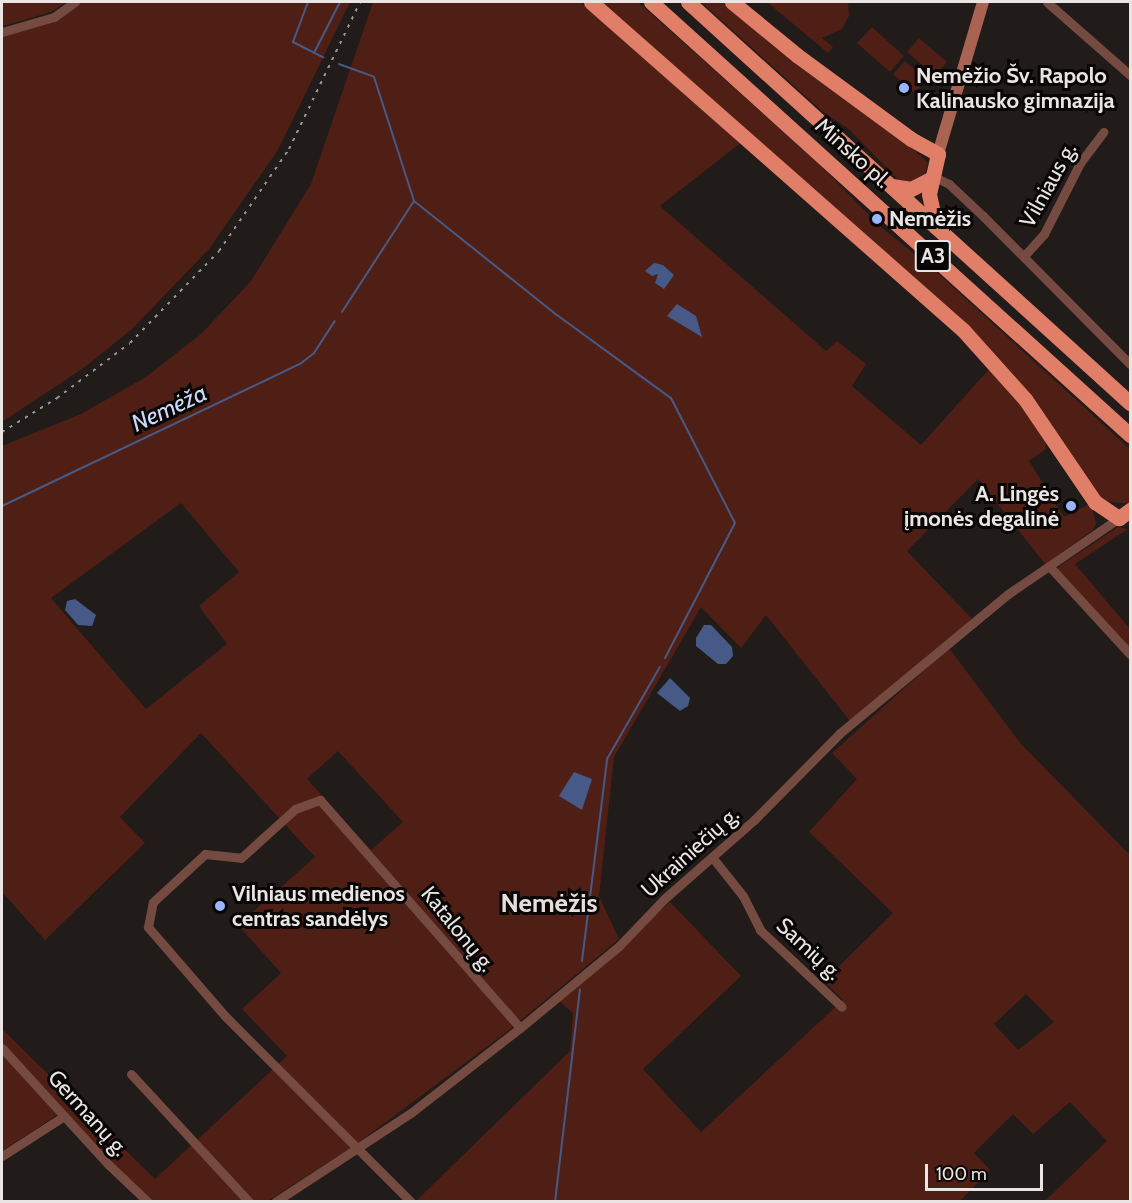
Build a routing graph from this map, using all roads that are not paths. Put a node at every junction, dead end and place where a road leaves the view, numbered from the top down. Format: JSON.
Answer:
{"nodes":[{"id":1,"x":75,"y":2,"type":"edge"},
{"id":2,"x":591,"y":2,"type":"edge"},
{"id":3,"x":651,"y":2,"type":"edge"},
{"id":4,"x":688,"y":2,"type":"edge"},
{"id":5,"x":732,"y":2,"type":"edge"},
{"id":6,"x":983,"y":2,"type":"edge"},
{"id":7,"x":1047,"y":2,"type":"edge"},
{"id":8,"x":2,"y":32,"type":"edge"},
{"id":9,"x":1131,"y":75,"type":"edge"},
{"id":10,"x":1103,"y":132,"type":"dead end"},
{"id":11,"x":939,"y":154,"type":"junction"},
{"id":12,"x":931,"y":177,"type":"junction"},
{"id":13,"x":891,"y":186,"type":"junction"},
{"id":14,"x":936,"y":227,"type":"junction"},
{"id":15,"x":1024,"y":256,"type":"junction"},
{"id":16,"x":1131,"y":364,"type":"edge"},
{"id":17,"x":1131,"y":403,"type":"edge"},
{"id":18,"x":1131,"y":435,"type":"edge"},
{"id":19,"x":1125,"y":514,"type":"edge"},
{"id":20,"x":1049,"y":566,"type":"junction"},
{"id":21,"x":1131,"y":654,"type":"edge"},
{"id":22,"x":712,"y":857,"type":"junction"},
{"id":23,"x":842,"y":1007,"type":"dead end"},
{"id":24,"x":520,"y":1028,"type":"junction"},
{"id":25,"x":2,"y":1048,"type":"edge"},
{"id":26,"x":130,"y":1074,"type":"dead end"},
{"id":27,"x":64,"y":1116,"type":"junction"},
{"id":28,"x":357,"y":1149,"type":"junction"},
{"id":29,"x":2,"y":1156,"type":"edge"},
{"id":30,"x":148,"y":1202,"type":"edge"},
{"id":31,"x":249,"y":1202,"type":"edge"},
{"id":32,"x":276,"y":1202,"type":"edge"},
{"id":33,"x":411,"y":1202,"type":"edge"}],
"edges":[{"from":1,"to":8,"type":"street"},
{"from":2,"to":19,"type":"highway"},
{"from":3,"to":18,"type":"highway","name":"Minsko pl.","number":"A3"},
{"from":4,"to":13,"type":"highway","name":"Minsko pl.","number":"A3"},
{"from":5,"to":11,"type":"highway"},
{"from":6,"to":11,"type":"main road"},
{"from":7,"to":9,"type":"street"},
{"from":10,"to":15,"type":"street","name":"Vilniaus g."},
{"from":11,"to":12,"type":"highway"},
{"from":12,"to":13,"type":"highway"},
{"from":12,"to":14,"type":"highway"},
{"from":12,"to":15,"type":"street","name":"Vilniaus g."},
{"from":13,"to":14,"type":"highway","name":"Minsko pl.","number":"A3"},
{"from":14,"to":17,"type":"highway","name":"Minsko pl.","number":"A3"},
{"from":15,"to":16,"type":"street","name":"Vilniaus g."},
{"from":19,"to":20,"type":"street","name":"Ukrainiečių g."},
{"from":20,"to":21,"type":"street"},
{"from":20,"to":22,"type":"street","name":"Ukrainiečių g."},
{"from":22,"to":23,"type":"street","name":"Samių g."},
{"from":22,"to":24,"type":"street","name":"Ukrainiečių g."},
{"from":24,"to":28,"type":"street","name":"Ukrainiečių g."},
{"from":24,"to":28,"type":"street","name":"Katalonų g."},
{"from":25,"to":27,"type":"street","name":"Germanų g."},
{"from":26,"to":31,"type":"street"},
{"from":27,"to":29,"type":"street"},
{"from":27,"to":30,"type":"street","name":"Germanų g."},
{"from":28,"to":32,"type":"street","name":"Ukrainiečių g."},
{"from":28,"to":33,"type":"street"}]}
